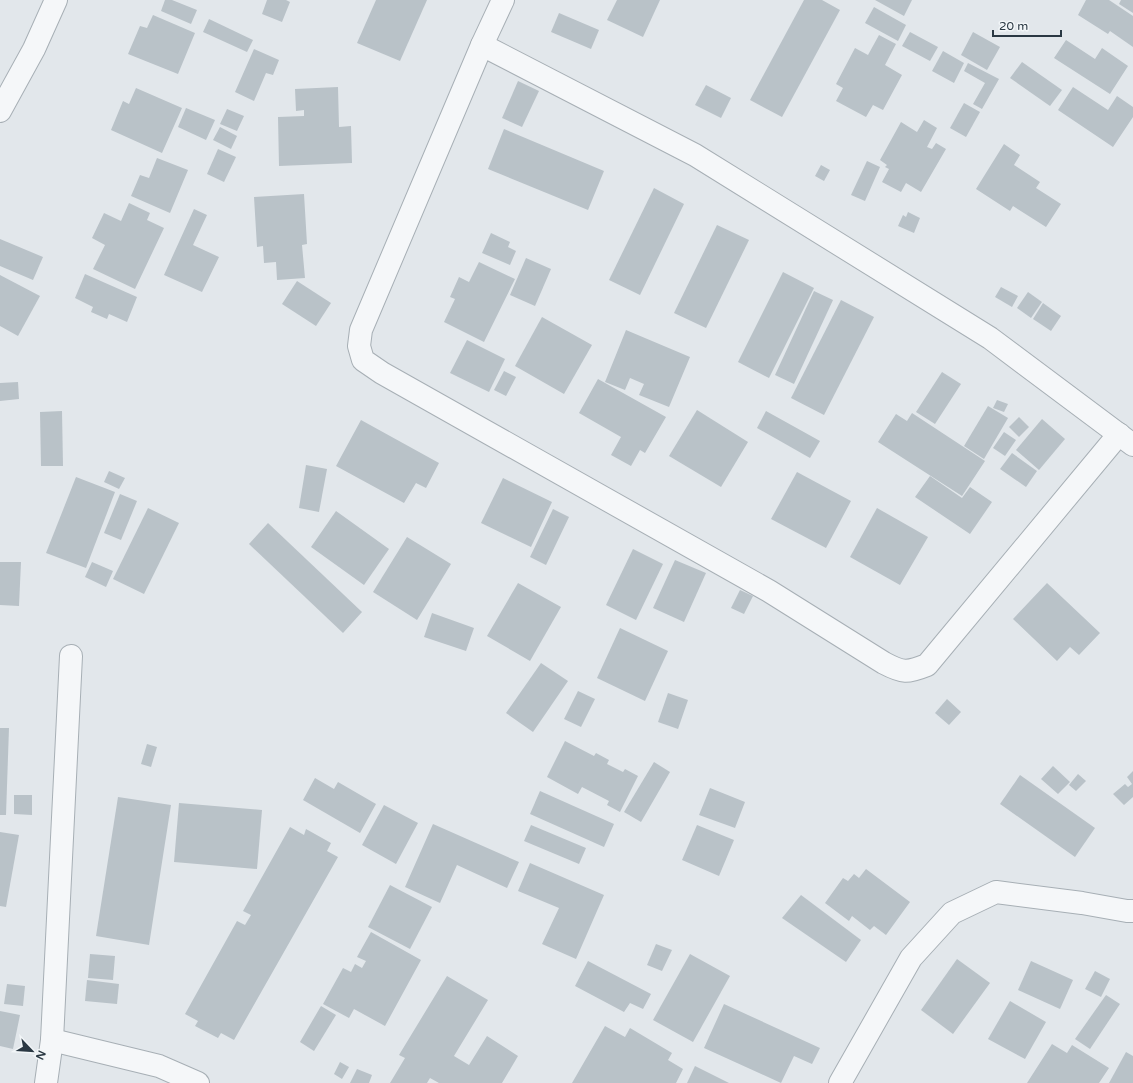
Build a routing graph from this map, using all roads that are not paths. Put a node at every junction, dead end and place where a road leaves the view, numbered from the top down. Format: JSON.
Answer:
{"nodes":[{"id":1,"x":56,"y":0,"type":"edge"},
{"id":2,"x":502,"y":0,"type":"edge"},
{"id":3,"x":482,"y":45,"type":"junction"},
{"id":4,"x":0,"y":110,"type":"edge"},
{"id":5,"x":1126,"y":440,"type":"edge"},
{"id":6,"x":71,"y":656,"type":"dead end"},
{"id":7,"x":1133,"y":911,"type":"edge"},
{"id":8,"x":52,"y":1040,"type":"junction"},
{"id":9,"x":46,"y":1083,"type":"edge"},
{"id":10,"x":198,"y":1083,"type":"edge"},
{"id":11,"x":840,"y":1083,"type":"edge"}],
"edges":[{"from":1,"to":4,"type":"street"},
{"from":2,"to":3,"type":"street"},
{"from":3,"to":5,"type":"street"},
{"from":3,"to":5,"type":"street"},
{"from":6,"to":8,"type":"street"},
{"from":7,"to":11,"type":"street"},
{"from":8,"to":9,"type":"street"},
{"from":8,"to":10,"type":"street"}]}
